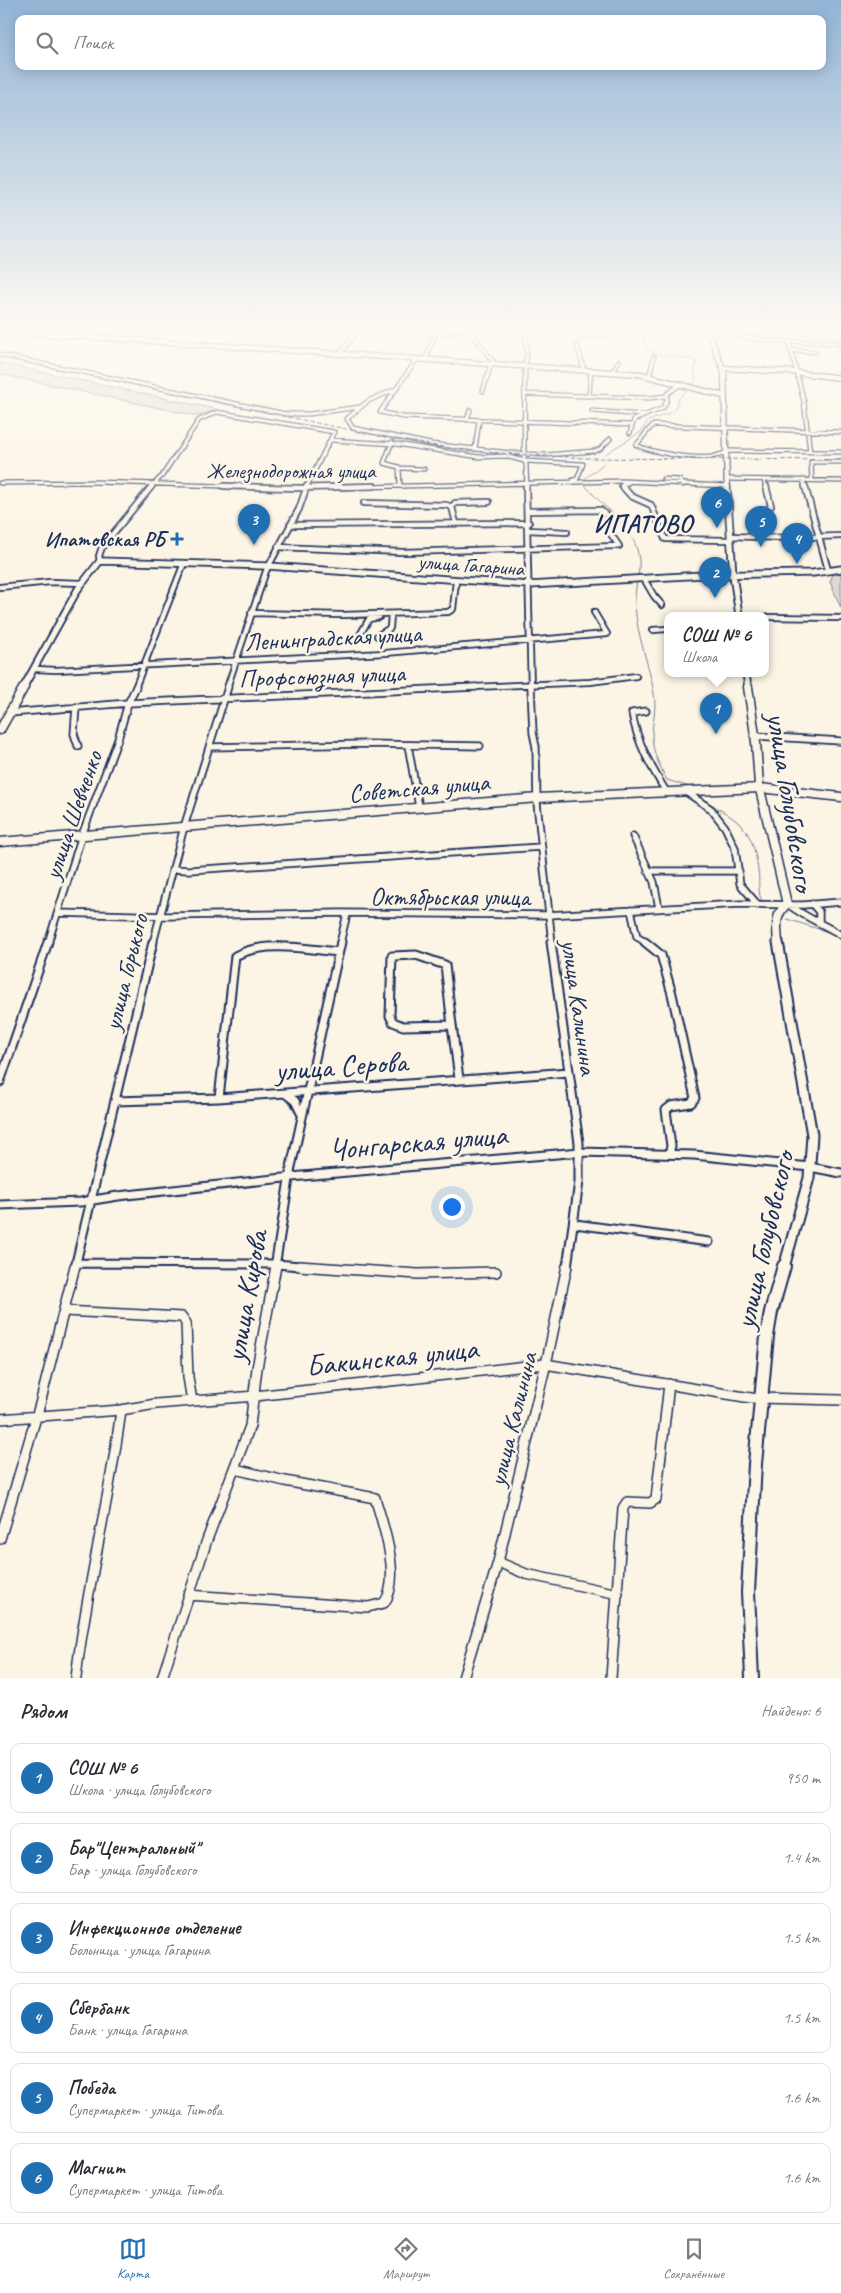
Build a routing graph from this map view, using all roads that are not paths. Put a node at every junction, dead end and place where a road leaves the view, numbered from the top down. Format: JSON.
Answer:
{"nodes":[{"id":1,"x":254,"y":407,"type":"edge"},
{"id":2,"x":382,"y":407,"type":"edge"},
{"id":3,"x":525,"y":407,"type":"edge"},
{"id":4,"x":663,"y":407,"type":"edge"},
{"id":5,"x":724,"y":407,"type":"edge"},
{"id":6,"x":804,"y":407,"type":"edge"},
{"id":7,"x":360,"y":408,"type":"joint"},
{"id":8,"x":470,"y":410,"type":"dead end"},
{"id":9,"x":592,"y":411,"type":"dead end"},
{"id":10,"x":644,"y":416,"type":"junction"},
{"id":11,"x":468,"y":420,"type":"junction"},
{"id":12,"x":479,"y":421,"type":"junction"},
{"id":13,"x":525,"y":422,"type":"junction"},
{"id":14,"x":632,"y":425,"type":"junction"},
{"id":15,"x":725,"y":428,"type":"junction"},
{"id":16,"x":808,"y":430,"type":"junction"},
{"id":17,"x":841,"y":432,"type":"edge"},
{"id":18,"x":630,"y":433,"type":"dead end"},
{"id":19,"x":384,"y":434,"type":"junction"},
{"id":20,"x":330,"y":440,"type":"junction"},
{"id":21,"x":610,"y":440,"type":"dead end"},
{"id":22,"x":391,"y":443,"type":"junction"},
{"id":23,"x":475,"y":449,"type":"junction"},
{"id":24,"x":726,"y":452,"type":"junction"},
{"id":25,"x":810,"y":452,"type":"junction"},
{"id":26,"x":841,"y":452,"type":"edge"},
{"id":27,"x":524,"y":454,"type":"junction"},
{"id":28,"x":524,"y":461,"type":"junction"},
{"id":29,"x":841,"y":462,"type":"edge"},
{"id":30,"x":400,"y":468,"type":"junction"},
{"id":31,"x":424,"y":468,"type":"dead end"},
{"id":32,"x":726,"y":479,"type":"junction"},
{"id":33,"x":650,"y":480,"type":"dead end"},
{"id":34,"x":764,"y":480,"type":"junction"},
{"id":35,"x":804,"y":480,"type":"junction"},
{"id":36,"x":812,"y":480,"type":"junction"},
{"id":37,"x":664,"y":481,"type":"junction"},
{"id":38,"x":841,"y":481,"type":"edge"},
{"id":39,"x":553,"y":482,"type":"junction"},
{"id":40,"x":630,"y":482,"type":"junction"},
{"id":41,"x":0,"y":483,"type":"edge"},
{"id":42,"x":153,"y":484,"type":"junction"},
{"id":43,"x":527,"y":484,"type":"junction"},
{"id":44,"x":400,"y":486,"type":"junction"},
{"id":45,"x":726,"y":486,"type":"junction"},
{"id":46,"x":308,"y":488,"type":"junction"},
{"id":47,"x":489,"y":502,"type":"dead end"},
{"id":48,"x":364,"y":503,"type":"dead end"},
{"id":49,"x":452,"y":507,"type":"junction"},
{"id":50,"x":768,"y":509,"type":"dead end"},
{"id":51,"x":528,"y":511,"type":"junction"},
{"id":52,"x":456,"y":523,"type":"junction"},
{"id":53,"x":528,"y":523,"type":"junction"},
{"id":54,"x":290,"y":525,"type":"junction"},
{"id":55,"x":528,"y":530,"type":"junction"},
{"id":56,"x":567,"y":532,"type":"dead end"},
{"id":57,"x":841,"y":536,"type":"edge"},
{"id":58,"x":818,"y":537,"type":"junction"},
{"id":59,"x":730,"y":538,"type":"junction"},
{"id":60,"x":278,"y":547,"type":"junction"},
{"id":61,"x":528,"y":549,"type":"junction"},
{"id":62,"x":100,"y":561,"type":"junction"},
{"id":63,"x":184,"y":563,"type":"junction"},
{"id":64,"x":268,"y":566,"type":"junction"},
{"id":65,"x":841,"y":569,"type":"edge"},
{"id":66,"x":828,"y":570,"type":"junction"},
{"id":67,"x":733,"y":575,"type":"junction"},
{"id":68,"x":643,"y":579,"type":"junction"},
{"id":69,"x":456,"y":581,"type":"junction"},
{"id":70,"x":82,"y":583,"type":"junction"},
{"id":71,"x":529,"y":585,"type":"junction"},
{"id":72,"x":0,"y":586,"type":"edge"},
{"id":73,"x":662,"y":605,"type":"dead end"},
{"id":74,"x":594,"y":612,"type":"dead end"},
{"id":75,"x":739,"y":612,"type":"edge"},
{"id":76,"x":250,"y":613,"type":"junction"},
{"id":77,"x":390,"y":615,"type":"junction"},
{"id":78,"x":368,"y":617,"type":"junction"},
{"id":79,"x":769,"y":617,"type":"edge"},
{"id":80,"x":841,"y":618,"type":"edge"},
{"id":81,"x":664,"y":629,"type":"edge"},
{"id":82,"x":653,"y":630,"type":"dead end"},
{"id":83,"x":362,"y":633,"type":"dead end"},
{"id":84,"x":377,"y":636,"type":"dead end"},
{"id":85,"x":530,"y":642,"type":"junction"},
{"id":86,"x":236,"y":661,"type":"junction"},
{"id":87,"x":143,"y":665,"type":"junction"},
{"id":88,"x":35,"y":669,"type":"junction"},
{"id":89,"x":636,"y":676,"type":"dead end"},
{"id":90,"x":747,"y":677,"type":"edge"},
{"id":91,"x":531,"y":685,"type":"junction"},
{"id":92,"x":225,"y":698,"type":"junction"},
{"id":93,"x":128,"y":703,"type":"junction"},
{"id":94,"x":76,"y":707,"type":"junction"},
{"id":95,"x":646,"y":711,"type":"dead end"},
{"id":96,"x":10,"y":713,"type":"junction"},
{"id":97,"x":0,"y":730,"type":"edge"},
{"id":98,"x":755,"y":736,"type":"junction"},
{"id":99,"x":841,"y":741,"type":"edge"},
{"id":100,"x":408,"y":745,"type":"junction"},
{"id":101,"x":78,"y":746,"type":"dead end"},
{"id":102,"x":480,"y":746,"type":"dead end"},
{"id":103,"x":210,"y":747,"type":"junction"},
{"id":104,"x":760,"y":788,"type":"junction"},
{"id":105,"x":686,"y":792,"type":"junction"},
{"id":106,"x":666,"y":793,"type":"junction"},
{"id":107,"x":841,"y":797,"type":"edge"},
{"id":108,"x":538,"y":798,"type":"junction"},
{"id":109,"x":420,"y":807,"type":"junction"},
{"id":110,"x":184,"y":827,"type":"junction"},
{"id":111,"x":82,"y":835,"type":"junction"},
{"id":112,"x":633,"y":836,"type":"dead end"},
{"id":113,"x":0,"y":842,"type":"edge"},
{"id":114,"x":541,"y":848,"type":"junction"},
{"id":115,"x":172,"y":869,"type":"junction"},
{"id":116,"x":648,"y":871,"type":"junction"},
{"id":117,"x":738,"y":873,"type":"junction"},
{"id":118,"x":841,"y":902,"type":"edge"},
{"id":119,"x":788,"y":904,"type":"junction"},
{"id":120,"x":812,"y":904,"type":"junction"},
{"id":121,"x":758,"y":905,"type":"junction"},
{"id":122,"x":659,"y":908,"type":"junction"},
{"id":123,"x":630,"y":910,"type":"junction"},
{"id":124,"x":58,"y":913,"type":"junction"},
{"id":125,"x":347,"y":914,"type":"junction"},
{"id":126,"x":160,"y":915,"type":"junction"},
{"id":127,"x":548,"y":915,"type":"junction"},
{"id":128,"x":819,"y":921,"type":"junction"},
{"id":129,"x":841,"y":935,"type":"edge"},
{"id":130,"x":338,"y":952,"type":"junction"},
{"id":131,"x":453,"y":1025,"type":"junction"},
{"id":132,"x":569,"y":1072,"type":"junction"},
{"id":133,"x":459,"y":1079,"type":"junction"},
{"id":134,"x":0,"y":1082,"type":"edge"},
{"id":135,"x":308,"y":1091,"type":"junction"},
{"id":136,"x":284,"y":1093,"type":"junction"},
{"id":137,"x":219,"y":1098,"type":"junction"},
{"id":138,"x":115,"y":1101,"type":"junction"},
{"id":139,"x":302,"y":1115,"type":"junction"},
{"id":140,"x":580,"y":1152,"type":"junction"},
{"id":141,"x":669,"y":1154,"type":"junction"},
{"id":142,"x":810,"y":1167,"type":"junction"},
{"id":143,"x":841,"y":1173,"type":"edge"},
{"id":144,"x":290,"y":1177,"type":"junction"},
{"id":145,"x":90,"y":1200,"type":"junction"},
{"id":146,"x":0,"y":1205,"type":"edge"},
{"id":147,"x":575,"y":1224,"type":"junction"},
{"id":148,"x":709,"y":1242,"type":"dead end"},
{"id":149,"x":76,"y":1262,"type":"junction"},
{"id":150,"x":276,"y":1264,"type":"junction"},
{"id":151,"x":496,"y":1272,"type":"dead end"},
{"id":152,"x":64,"y":1311,"type":"junction"},
{"id":153,"x":545,"y":1364,"type":"junction"},
{"id":154,"x":669,"y":1384,"type":"junction"},
{"id":155,"x":255,"y":1396,"type":"junction"},
{"id":156,"x":761,"y":1398,"type":"junction"},
{"id":157,"x":841,"y":1400,"type":"edge"},
{"id":158,"x":192,"y":1401,"type":"junction"},
{"id":159,"x":121,"y":1410,"type":"junction"},
{"id":160,"x":35,"y":1417,"type":"junction"},
{"id":161,"x":0,"y":1419,"type":"edge"},
{"id":162,"x":235,"y":1469,"type":"junction"},
{"id":163,"x":0,"y":1539,"type":"edge"},
{"id":164,"x":498,"y":1562,"type":"junction"},
{"id":165,"x":618,"y":1594,"type":"junction"},
{"id":166,"x":188,"y":1595,"type":"junction"},
{"id":167,"x":76,"y":1678,"type":"edge"},
{"id":168,"x":162,"y":1678,"type":"edge"},
{"id":169,"x":462,"y":1678,"type":"edge"},
{"id":170,"x":611,"y":1678,"type":"edge"},
{"id":171,"x":752,"y":1678,"type":"edge"}],
"edges":[{"from":1,"to":7,"type":"street"},
{"from":2,"to":11,"type":"street"},
{"from":3,"to":13,"type":"street","name":"улица Калинина"},
{"from":4,"to":10,"type":"street"},
{"from":5,"to":15,"type":"street"},
{"from":6,"to":16,"type":"street"},
{"from":7,"to":19,"type":"street"},
{"from":8,"to":11,"type":"street"},
{"from":9,"to":10,"type":"street"},
{"from":10,"to":14,"type":"street"},
{"from":11,"to":12,"type":"street"},
{"from":12,"to":13,"type":"street"},
{"from":12,"to":23,"type":"street"},
{"from":13,"to":14,"type":"street"},
{"from":13,"to":27,"type":"street","name":"улица Калинина"},
{"from":14,"to":18,"type":"street"},
{"from":15,"to":16,"type":"street"},
{"from":15,"to":24,"type":"street"},
{"from":15,"to":24,"type":"street"},
{"from":16,"to":17,"type":"street"},
{"from":16,"to":25,"type":"street"},
{"from":19,"to":22,"type":"street"},
{"from":19,"to":23,"type":"street"},
{"from":20,"to":22,"type":"street"},
{"from":20,"to":42,"type":"street","name":"улица Горького"},
{"from":20,"to":46,"type":"street","name":"улица Горького"},
{"from":21,"to":27,"type":"street"},
{"from":22,"to":28,"type":"street"},
{"from":22,"to":30,"type":"street"},
{"from":23,"to":27,"type":"street"},
{"from":24,"to":25,"type":"street"},
{"from":24,"to":32,"type":"street"},
{"from":25,"to":26,"type":"street"},
{"from":27,"to":28,"type":"street","name":"улица Калинина"},
{"from":28,"to":39,"type":"street"},
{"from":28,"to":43,"type":"street","name":"улица Калинина"},
{"from":29,"to":36,"type":"street"},
{"from":30,"to":31,"type":"street"},
{"from":30,"to":44,"type":"street"},
{"from":32,"to":34,"type":"street"},
{"from":32,"to":45,"type":"street"},
{"from":33,"to":37,"type":"street"},
{"from":34,"to":35,"type":"street"},
{"from":34,"to":50,"type":"street"},
{"from":35,"to":36,"type":"street"},
{"from":35,"to":58,"type":"street"},
{"from":36,"to":38,"type":"street"},
{"from":37,"to":40,"type":"street"},
{"from":37,"to":45,"type":"street"},
{"from":39,"to":40,"type":"street","name":"Железнодорожная улица"},
{"from":39,"to":43,"type":"street","name":"Железнодорожная улица"},
{"from":40,"to":59,"type":"street"},
{"from":41,"to":42,"type":"street","name":"Железнодорожная улица"},
{"from":42,"to":46,"type":"street","name":"Железнодорожная улица"},
{"from":42,"to":62,"type":"street"},
{"from":43,"to":44,"type":"street","name":"Железнодорожная улица"},
{"from":43,"to":51,"type":"street","name":"улица Калинина"},
{"from":44,"to":46,"type":"street","name":"Железнодорожная улица"},
{"from":45,"to":59,"type":"street"},
{"from":46,"to":54,"type":"street","name":"улица Горького"},
{"from":47,"to":49,"type":"street"},
{"from":48,"to":49,"type":"street"},
{"from":49,"to":52,"type":"street"},
{"from":51,"to":53,"type":"street","name":"улица Калинина"},
{"from":51,"to":61,"type":"street"},
{"from":52,"to":53,"type":"street"},
{"from":52,"to":54,"type":"street"},
{"from":53,"to":55,"type":"street","name":"улица Калинина"},
{"from":54,"to":60,"type":"street","name":"улица Горького"},
{"from":55,"to":56,"type":"street"},
{"from":55,"to":61,"type":"street","name":"улица Калинина"},
{"from":57,"to":58,"type":"street"},
{"from":58,"to":59,"type":"street"},
{"from":58,"to":66,"type":"street"},
{"from":59,"to":67,"type":"street"},
{"from":60,"to":61,"type":"street"},
{"from":60,"to":64,"type":"street","name":"улица Горького"},
{"from":61,"to":71,"type":"street","name":"улица Калинина"},
{"from":62,"to":63,"type":"street","name":"улица Гагарина"},
{"from":62,"to":70,"type":"street"},
{"from":63,"to":64,"type":"street","name":"улица Гагарина"},
{"from":63,"to":87,"type":"street","name":"улица Шевченко"},
{"from":64,"to":69,"type":"street","name":"улица Гагарина"},
{"from":64,"to":76,"type":"street","name":"улица Горького"},
{"from":65,"to":66,"type":"street","name":"улица Гагарина"},
{"from":66,"to":67,"type":"street","name":"улица Гагарина"},
{"from":67,"to":68,"type":"street","name":"улица Гагарина"},
{"from":67,"to":75,"type":"street"},
{"from":68,"to":71,"type":"street","name":"улица Гагарина"},
{"from":68,"to":73,"type":"street"},
{"from":69,"to":71,"type":"street","name":"улица Гагарина"},
{"from":69,"to":77,"type":"street"},
{"from":70,"to":72,"type":"street"},
{"from":70,"to":88,"type":"street"},
{"from":71,"to":85,"type":"street","name":"улица Калинина"},
{"from":74,"to":85,"type":"street","name":"Ленинградская улица"},
{"from":76,"to":78,"type":"street"},
{"from":76,"to":86,"type":"street","name":"улица Горького"},
{"from":77,"to":78,"type":"street"},
{"from":77,"to":84,"type":"street"},
{"from":78,"to":83,"type":"street"},
{"from":79,"to":80,"type":"street"},
{"from":81,"to":82,"type":"street"},
{"from":85,"to":86,"type":"street","name":"Ленинградская улица"},
{"from":85,"to":91,"type":"street","name":"улица Калинина"},
{"from":86,"to":87,"type":"street","name":"Ленинградская улица"},
{"from":86,"to":92,"type":"street","name":"улица Горького"},
{"from":87,"to":88,"type":"street","name":"Ленинградская улица"},
{"from":87,"to":93,"type":"street","name":"улица Шевченко"},
{"from":88,"to":96,"type":"street"},
{"from":89,"to":91,"type":"street","name":"Профсоюзная улица"},
{"from":90,"to":98,"type":"street","name":"улица Голубовского"},
{"from":91,"to":92,"type":"street","name":"Профсоюзная улица"},
{"from":91,"to":108,"type":"street","name":"улица Калинина"},
{"from":92,"to":93,"type":"street","name":"Профсоюзная улица"},
{"from":92,"to":103,"type":"street","name":"улица Горького"},
{"from":93,"to":94,"type":"street","name":"Профсоюзная улица"},
{"from":93,"to":111,"type":"street","name":"улица Шевченко"},
{"from":94,"to":96,"type":"street","name":"Профсоюзная улица"},
{"from":94,"to":101,"type":"street"},
{"from":95,"to":106,"type":"street"},
{"from":96,"to":97,"type":"street"},
{"from":98,"to":99,"type":"street"},
{"from":98,"to":104,"type":"street","name":"улица Голубовского"},
{"from":100,"to":102,"type":"street"},
{"from":100,"to":103,"type":"street"},
{"from":100,"to":109,"type":"street"},
{"from":103,"to":110,"type":"street","name":"улица Горького"},
{"from":104,"to":105,"type":"street","name":"Советская улица"},
{"from":104,"to":107,"type":"street","name":"Советская улица"},
{"from":104,"to":119,"type":"street","name":"улица Голубовского"},
{"from":105,"to":106,"type":"street","name":"Советская улица"},
{"from":105,"to":117,"type":"street"},
{"from":106,"to":108,"type":"street","name":"Советская улица"},
{"from":108,"to":109,"type":"street","name":"Советская улица"},
{"from":108,"to":114,"type":"street","name":"улица Калинина"},
{"from":109,"to":110,"type":"street","name":"Советская улица"},
{"from":110,"to":111,"type":"street","name":"Советская улица"},
{"from":110,"to":115,"type":"street","name":"улица Горького"},
{"from":111,"to":113,"type":"street","name":"Советская улица"},
{"from":111,"to":124,"type":"street","name":"улица Шевченко"},
{"from":112,"to":116,"type":"street"},
{"from":114,"to":115,"type":"street"},
{"from":114,"to":127,"type":"street","name":"улица Калинина"},
{"from":115,"to":126,"type":"street","name":"улица Горького"},
{"from":116,"to":117,"type":"street"},
{"from":116,"to":122,"type":"street"},
{"from":117,"to":121,"type":"street"},
{"from":118,"to":120,"type":"street","name":"Октябрьская улица"},
{"from":119,"to":120,"type":"street","name":"Октябрьская улица"},
{"from":119,"to":121,"type":"street","name":"Октябрьская улица"},
{"from":119,"to":128,"type":"street"},
{"from":119,"to":142,"type":"street","name":"улица Голубовского"},
{"from":120,"to":128,"type":"street"},
{"from":121,"to":122,"type":"street","name":"Октябрьская улица"},
{"from":122,"to":123,"type":"street","name":"Октябрьская улица"},
{"from":123,"to":127,"type":"street","name":"Октябрьская улица"},
{"from":123,"to":141,"type":"street"},
{"from":124,"to":126,"type":"street","name":"Октябрьская улица"},
{"from":124,"to":134,"type":"street","name":"улица Шевченко"},
{"from":125,"to":126,"type":"street","name":"Октябрьская улица"},
{"from":125,"to":127,"type":"street","name":"Октябрьская улица"},
{"from":125,"to":130,"type":"street","name":"улица Кирова"},
{"from":126,"to":138,"type":"street","name":"улица Горького"},
{"from":127,"to":132,"type":"street","name":"улица Калинина"},
{"from":128,"to":129,"type":"street"},
{"from":130,"to":135,"type":"street","name":"улица Кирова"},
{"from":130,"to":137,"type":"street"},
{"from":131,"to":131,"type":"street"},
{"from":131,"to":133,"type":"street"},
{"from":132,"to":133,"type":"street","name":"улица Серова"},
{"from":132,"to":140,"type":"street","name":"улица Калинина"},
{"from":133,"to":135,"type":"street","name":"улица Серова"},
{"from":135,"to":136,"type":"street","name":"улица Серова"},
{"from":135,"to":139,"type":"street","name":"улица Кирова"},
{"from":136,"to":137,"type":"street","name":"улица Серова"},
{"from":136,"to":139,"type":"street"},
{"from":137,"to":138,"type":"street","name":"улица Серова"},
{"from":138,"to":145,"type":"street","name":"улица Горького"},
{"from":139,"to":144,"type":"street","name":"улица Кирова"},
{"from":140,"to":141,"type":"street","name":"Чонгарская улица"},
{"from":140,"to":144,"type":"street","name":"Чонгарская улица"},
{"from":140,"to":147,"type":"street","name":"улица Калинина"},
{"from":141,"to":142,"type":"street","name":"Чонгарская улица"},
{"from":142,"to":143,"type":"street","name":"Чонгарская улица"},
{"from":142,"to":156,"type":"street","name":"улица Голубовского"},
{"from":144,"to":145,"type":"street","name":"Чонгарская улица"},
{"from":144,"to":150,"type":"street","name":"улица Кирова"},
{"from":145,"to":146,"type":"street","name":"Чонгарская улица"},
{"from":145,"to":149,"type":"street","name":"улица Горького"},
{"from":147,"to":148,"type":"street"},
{"from":147,"to":153,"type":"street","name":"улица Калинина"},
{"from":149,"to":150,"type":"street"},
{"from":149,"to":152,"type":"street","name":"улица Горького"},
{"from":150,"to":151,"type":"street"},
{"from":150,"to":155,"type":"street","name":"улица Кирова"},
{"from":152,"to":158,"type":"street"},
{"from":152,"to":160,"type":"street","name":"улица Горького"},
{"from":153,"to":154,"type":"street","name":"Бакинская улица"},
{"from":153,"to":155,"type":"street","name":"Бакинская улица"},
{"from":153,"to":164,"type":"street","name":"улица Калинина"},
{"from":154,"to":156,"type":"street","name":"Бакинская улица"},
{"from":154,"to":165,"type":"street"},
{"from":155,"to":158,"type":"street","name":"Бакинская улица"},
{"from":155,"to":162,"type":"street","name":"улица Кирова"},
{"from":156,"to":157,"type":"street","name":"Бакинская улица"},
{"from":156,"to":171,"type":"street","name":"улица Голубовского"},
{"from":158,"to":159,"type":"street","name":"Бакинская улица"},
{"from":159,"to":160,"type":"street","name":"Бакинская улица"},
{"from":159,"to":167,"type":"street"},
{"from":160,"to":161,"type":"street","name":"Бакинская улица"},
{"from":160,"to":163,"type":"street","name":"улица Горького"},
{"from":162,"to":166,"type":"street","name":"улица Кирова"},
{"from":162,"to":166,"type":"street"},
{"from":164,"to":165,"type":"street"},
{"from":164,"to":169,"type":"street","name":"улица Калинина"},
{"from":165,"to":170,"type":"street"},
{"from":166,"to":168,"type":"street","name":"улица Кирова"}]}
